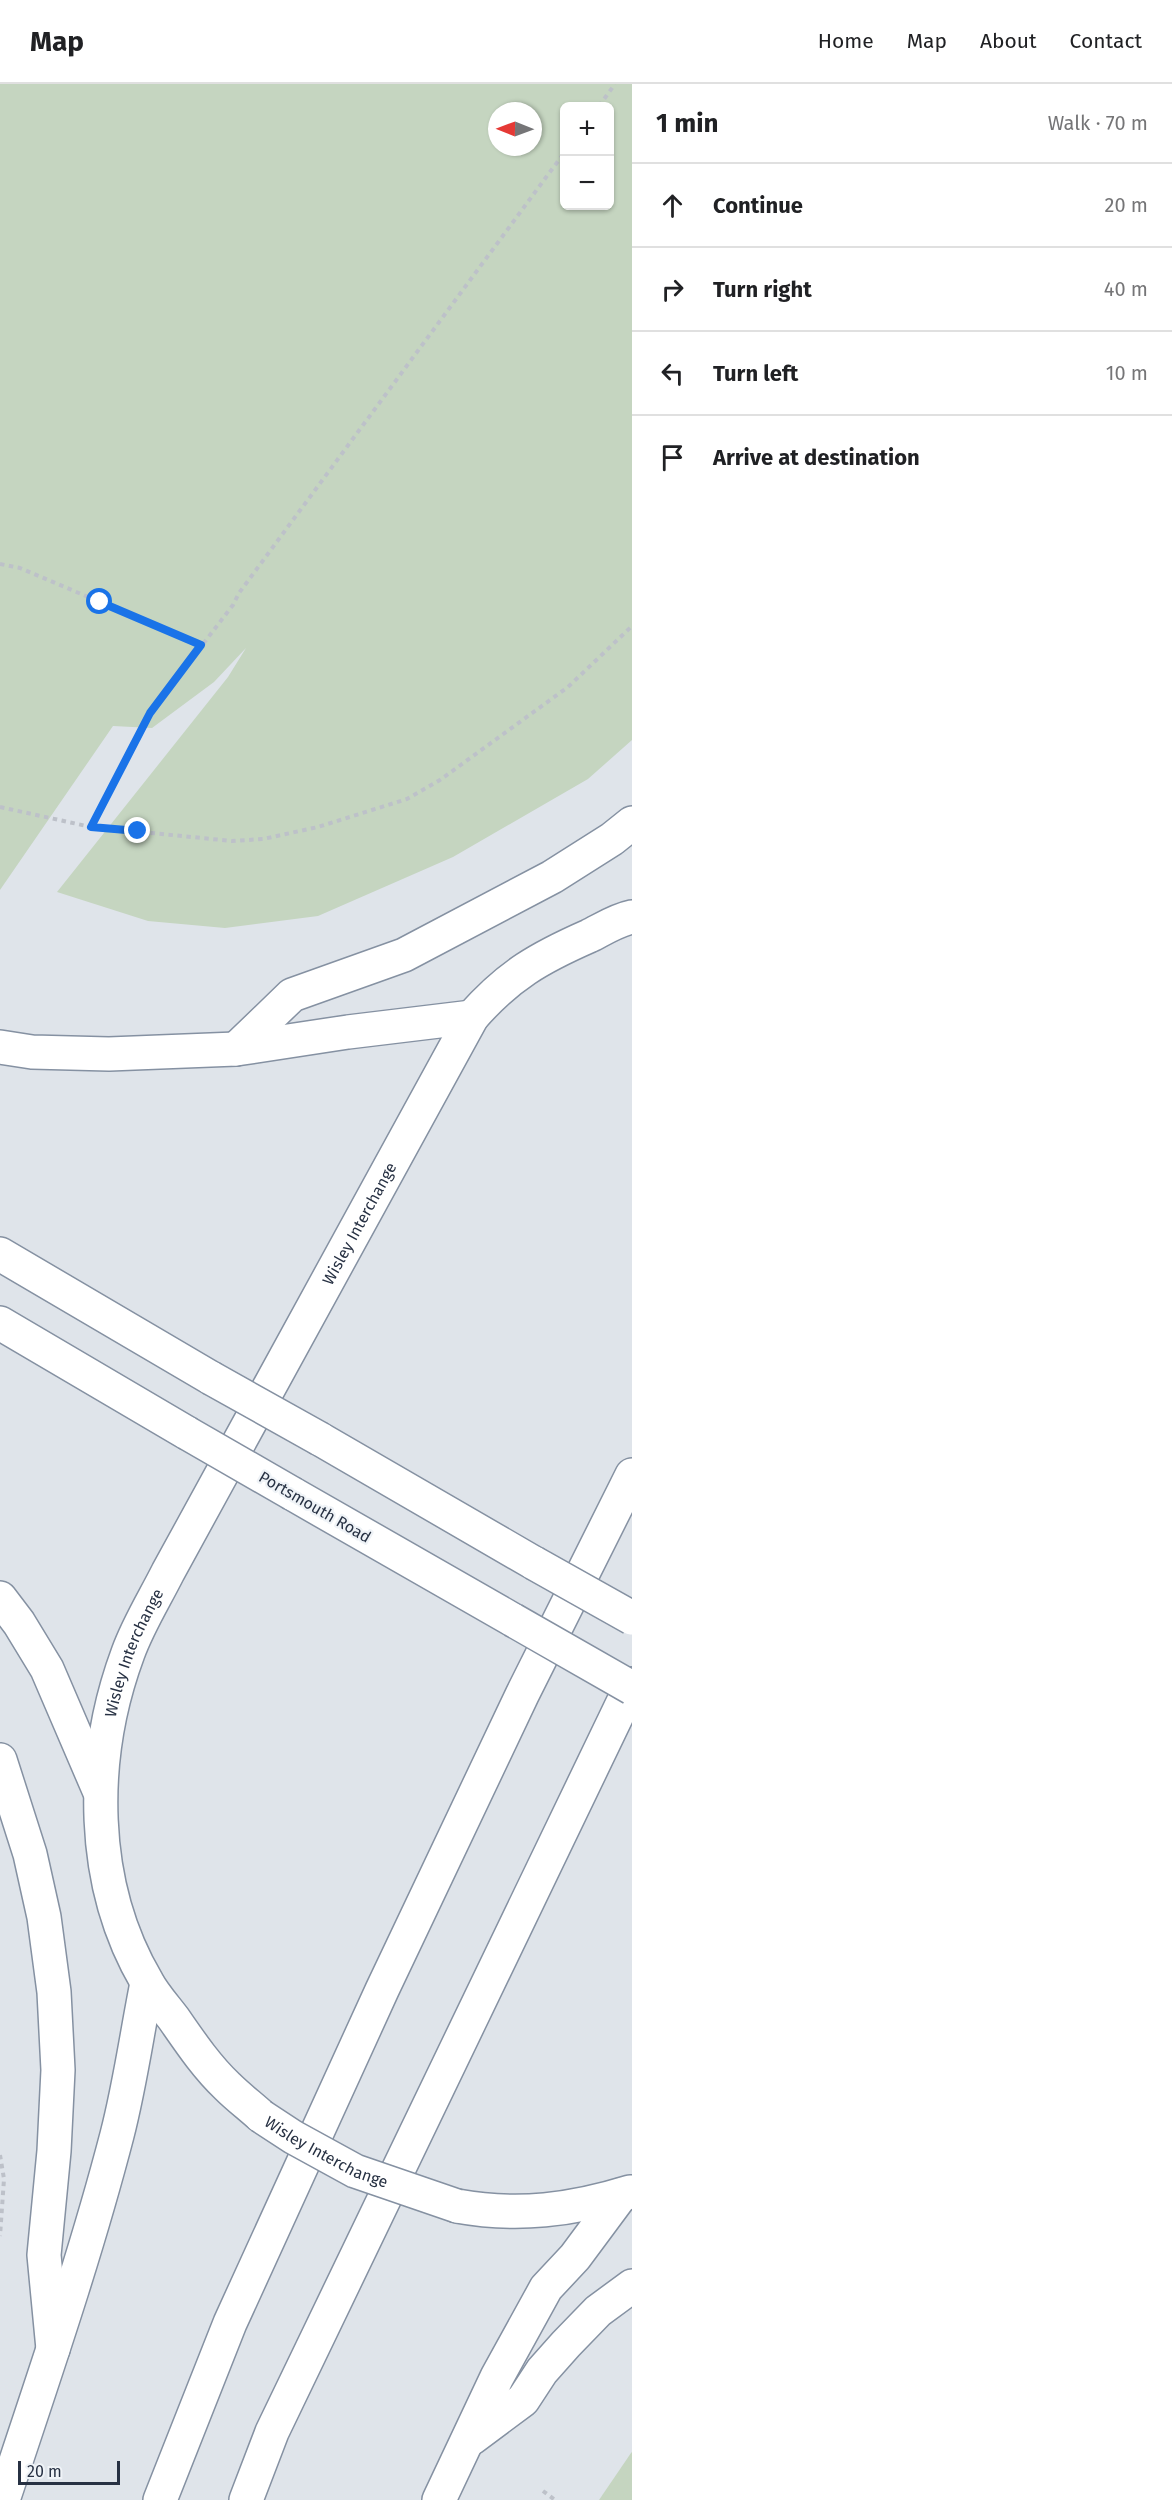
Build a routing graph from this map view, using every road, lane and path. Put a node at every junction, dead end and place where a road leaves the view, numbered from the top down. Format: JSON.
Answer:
{"nodes":[{"id":1,"x":615,"y":84,"type":"edge"},
{"id":2,"x":602,"y":102,"type":"edge"},
{"id":3,"x":562,"y":156,"type":"edge"},
{"id":4,"x":0,"y":564,"type":"edge"},
{"id":5,"x":632,"y":626,"type":"edge"},
{"id":6,"x":201,"y":645,"type":"junction"},
{"id":7,"x":0,"y":807,"type":"edge"},
{"id":8,"x":632,"y":823,"type":"edge"},
{"id":9,"x":91,"y":827,"type":"junction"},
{"id":10,"x":631,"y":916,"type":"edge"},
{"id":11,"x":472,"y":1017,"type":"junction"},
{"id":12,"x":0,"y":1047,"type":"edge"},
{"id":13,"x":236,"y":1049,"type":"junction"},
{"id":14,"x":0,"y":1254,"type":"edge"},
{"id":15,"x":0,"y":1323,"type":"edge"},
{"id":16,"x":632,"y":1475,"type":"edge"},
{"id":17,"x":0,"y":1598,"type":"edge"},
{"id":18,"x":632,"y":1618,"type":"edge"},
{"id":19,"x":632,"y":1686,"type":"edge"},
{"id":20,"x":0,"y":1760,"type":"edge"},
{"id":21,"x":99,"y":1791,"type":"junction"},
{"id":22,"x":147,"y":1983,"type":"junction"},
{"id":23,"x":0,"y":2155,"type":"edge"},
{"id":24,"x":626,"y":2193,"type":"edge"},
{"id":25,"x":0,"y":2236,"type":"edge"},
{"id":26,"x":632,"y":2286,"type":"edge"},
{"id":27,"x":53,"y":2349,"type":"junction"},
{"id":28,"x":469,"y":2440,"type":"junction"},
{"id":29,"x":543,"y":2491,"type":"dead end"},
{"id":30,"x":3,"y":2500,"type":"edge"},
{"id":31,"x":160,"y":2500,"type":"edge"},
{"id":32,"x":246,"y":2500,"type":"edge"},
{"id":33,"x":439,"y":2500,"type":"edge"},
{"id":34,"x":555,"y":2500,"type":"edge"}],
"edges":[{"from":1,"to":2,"type":"path"},
{"from":3,"to":6,"type":"path"},
{"from":4,"to":6,"type":"path"},
{"from":5,"to":9,"type":"path"},
{"from":6,"to":9,"type":"path"},
{"from":7,"to":9,"type":"path"},
{"from":8,"to":13,"type":"highway"},
{"from":10,"to":11,"type":"highway","name":"Wisley Interchange"},
{"from":11,"to":13,"type":"highway"},
{"from":11,"to":21,"type":"highway","name":"Wisley Interchange"},
{"from":12,"to":13,"type":"highway"},
{"from":14,"to":18,"type":"highway","bridge":true},
{"from":15,"to":19,"type":"highway","name":"Portsmouth Road","bridge":true},
{"from":16,"to":31,"type":"highway"},
{"from":17,"to":21,"type":"highway"},
{"from":19,"to":32,"type":"highway"},
{"from":20,"to":27,"type":"highway"},
{"from":21,"to":22,"type":"highway","name":"Wisley Interchange"},
{"from":22,"to":24,"type":"highway","name":"Wisley Interchange","bridge":true},
{"from":22,"to":27,"type":"highway"},
{"from":23,"to":25,"type":"path"},
{"from":24,"to":28,"type":"highway"},
{"from":26,"to":28,"type":"highway"},
{"from":27,"to":30,"type":"highway"},
{"from":28,"to":33,"type":"highway"},
{"from":29,"to":34,"type":"path"}]}
